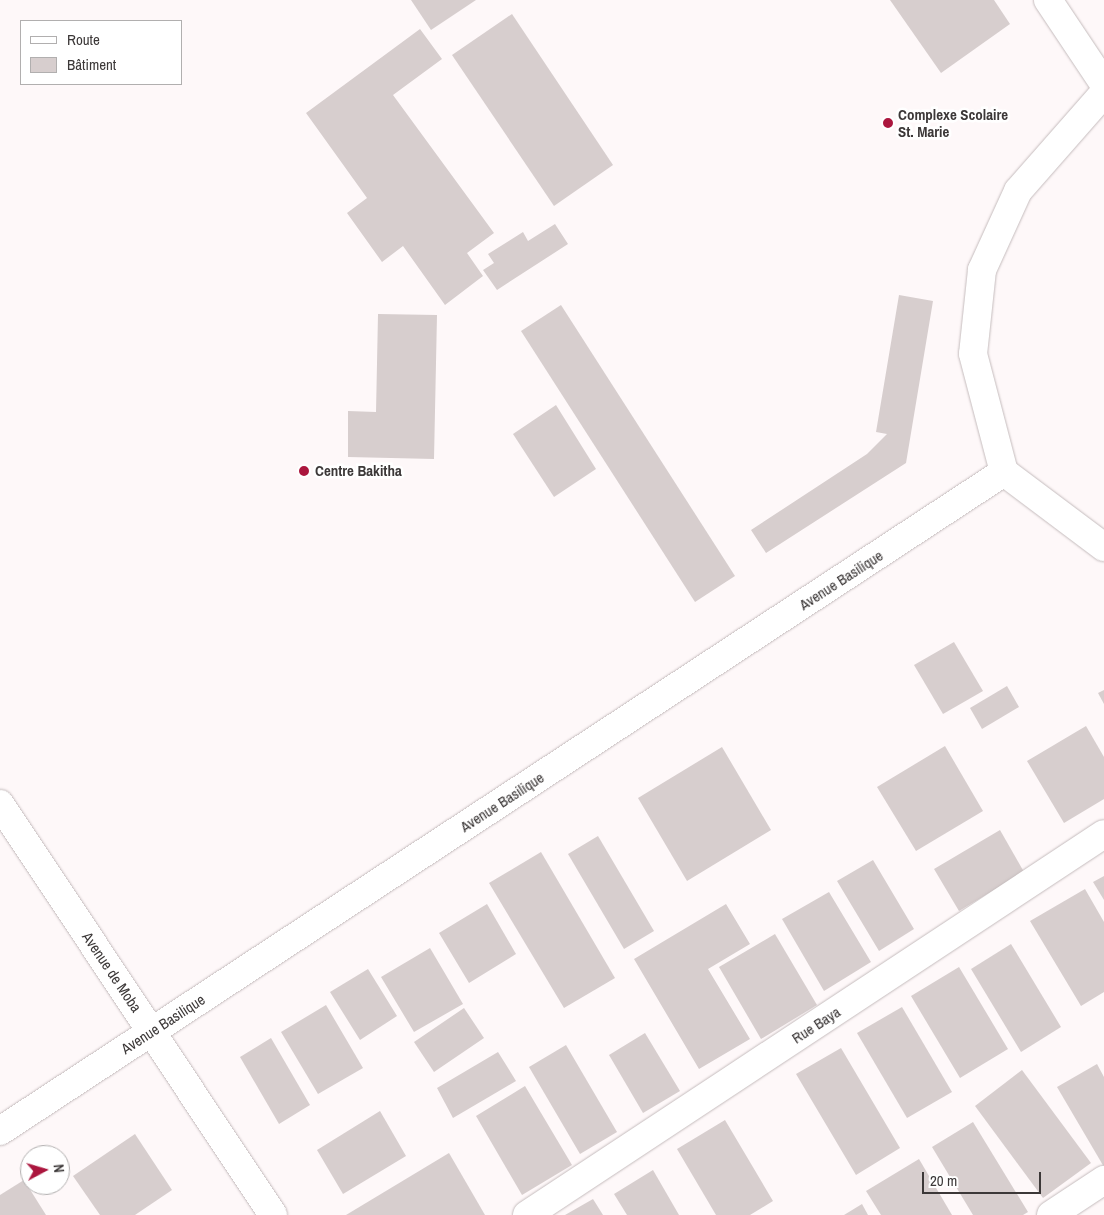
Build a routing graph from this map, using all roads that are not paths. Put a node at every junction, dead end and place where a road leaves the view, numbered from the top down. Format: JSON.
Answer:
{"nodes":[{"id":1,"x":1048,"y":0,"type":"edge"},
{"id":2,"x":1104,"y":84,"type":"edge"},
{"id":3,"x":1104,"y":93,"type":"edge"},
{"id":4,"x":1004,"y":472,"type":"junction"},
{"id":5,"x":1104,"y":547,"type":"edge"},
{"id":6,"x":0,"y":804,"type":"edge"},
{"id":7,"x":1104,"y":834,"type":"edge"},
{"id":8,"x":152,"y":1032,"type":"junction"},
{"id":9,"x":0,"y":1131,"type":"edge"},
{"id":10,"x":1104,"y":1180,"type":"edge"},
{"id":11,"x":273,"y":1215,"type":"edge"},
{"id":12,"x":527,"y":1215,"type":"edge"},
{"id":13,"x":1051,"y":1215,"type":"edge"}],
"edges":[{"from":1,"to":2,"type":"street"},
{"from":3,"to":4,"type":"street"},
{"from":4,"to":5,"type":"street"},
{"from":4,"to":8,"type":"street","name":"Avenue Basilique"},
{"from":6,"to":8,"type":"street","name":"Avenue de Moba"},
{"from":7,"to":12,"type":"street","name":"Rue Baya"},
{"from":8,"to":9,"type":"street","name":"Avenue Basilique"},
{"from":8,"to":11,"type":"street","name":"Avenue de Moba"},
{"from":10,"to":13,"type":"street"}]}
